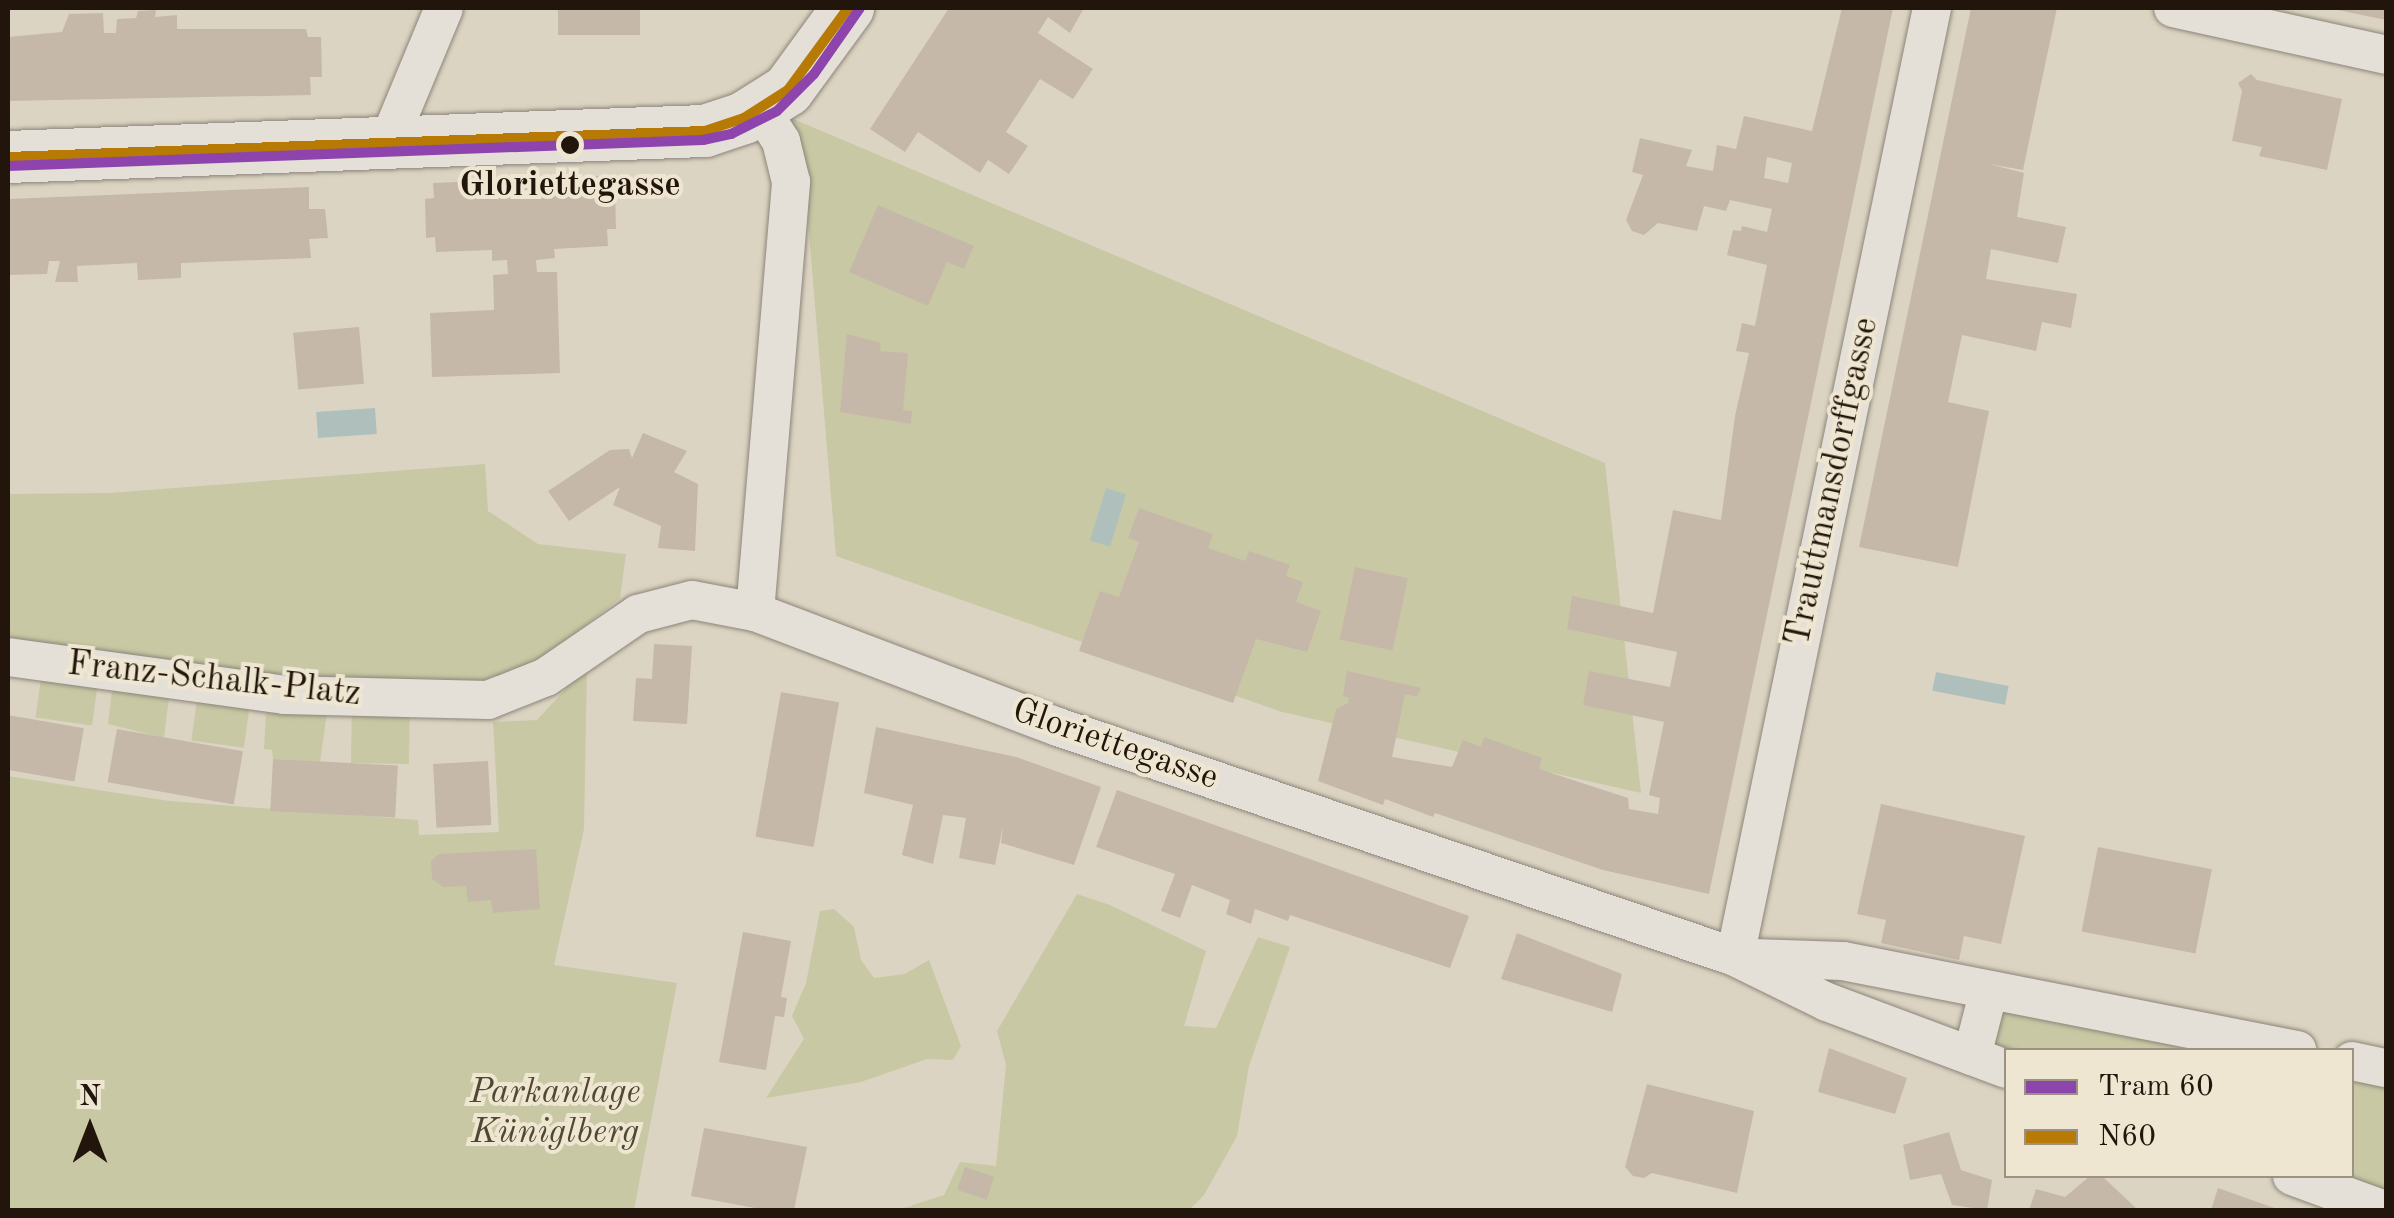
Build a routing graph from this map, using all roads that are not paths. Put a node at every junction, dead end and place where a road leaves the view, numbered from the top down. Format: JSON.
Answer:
{"nodes":[{"id":1,"x":444,"y":8,"type":"edge"},
{"id":2,"x":848,"y":8,"type":"edge"},
{"id":3,"x":1932,"y":8,"type":"edge"},
{"id":4,"x":2173,"y":8,"type":"edge"},
{"id":5,"x":2386,"y":56,"type":"edge"},
{"id":6,"x":761,"y":110,"type":"junction"},
{"id":7,"x":388,"y":145,"type":"junction"},
{"id":8,"x":8,"y":157,"type":"edge"},
{"id":9,"x":755,"y":612,"type":"junction"},
{"id":10,"x":8,"y":657,"type":"edge"},
{"id":11,"x":1735,"y":957,"type":"junction"},
{"id":12,"x":1989,"y":990,"type":"junction"},
{"id":13,"x":2286,"y":1048,"type":"edge"},
{"id":14,"x":2354,"y":1061,"type":"edge"},
{"id":15,"x":1989,"y":1062,"type":"edge"},
{"id":16,"x":2386,"y":1068,"type":"edge"},
{"id":17,"x":2298,"y":1178,"type":"edge"},
{"id":18,"x":2386,"y":1210,"type":"edge"}],
"edges":[{"from":1,"to":7,"type":"street"},
{"from":2,"to":6,"type":"main road"},
{"from":3,"to":11,"type":"street","name":"Trauttmansdorffgasse"},
{"from":4,"to":5,"type":"street"},
{"from":6,"to":7,"type":"main road"},
{"from":6,"to":9,"type":"street"},
{"from":7,"to":8,"type":"main road"},
{"from":9,"to":10,"type":"street","name":"Franz-Schalk-Platz"},
{"from":9,"to":11,"type":"street","name":"Gloriettegasse"},
{"from":11,"to":12,"type":"street","name":"Gloriettegasse"},
{"from":11,"to":15,"type":"street","name":"Gloriettegasse"},
{"from":12,"to":13,"type":"street","name":"Gloriettegasse"},
{"from":12,"to":15,"type":"street","name":"Gloriettegasse"},
{"from":14,"to":16,"type":"street"},
{"from":17,"to":18,"type":"street"}]}
